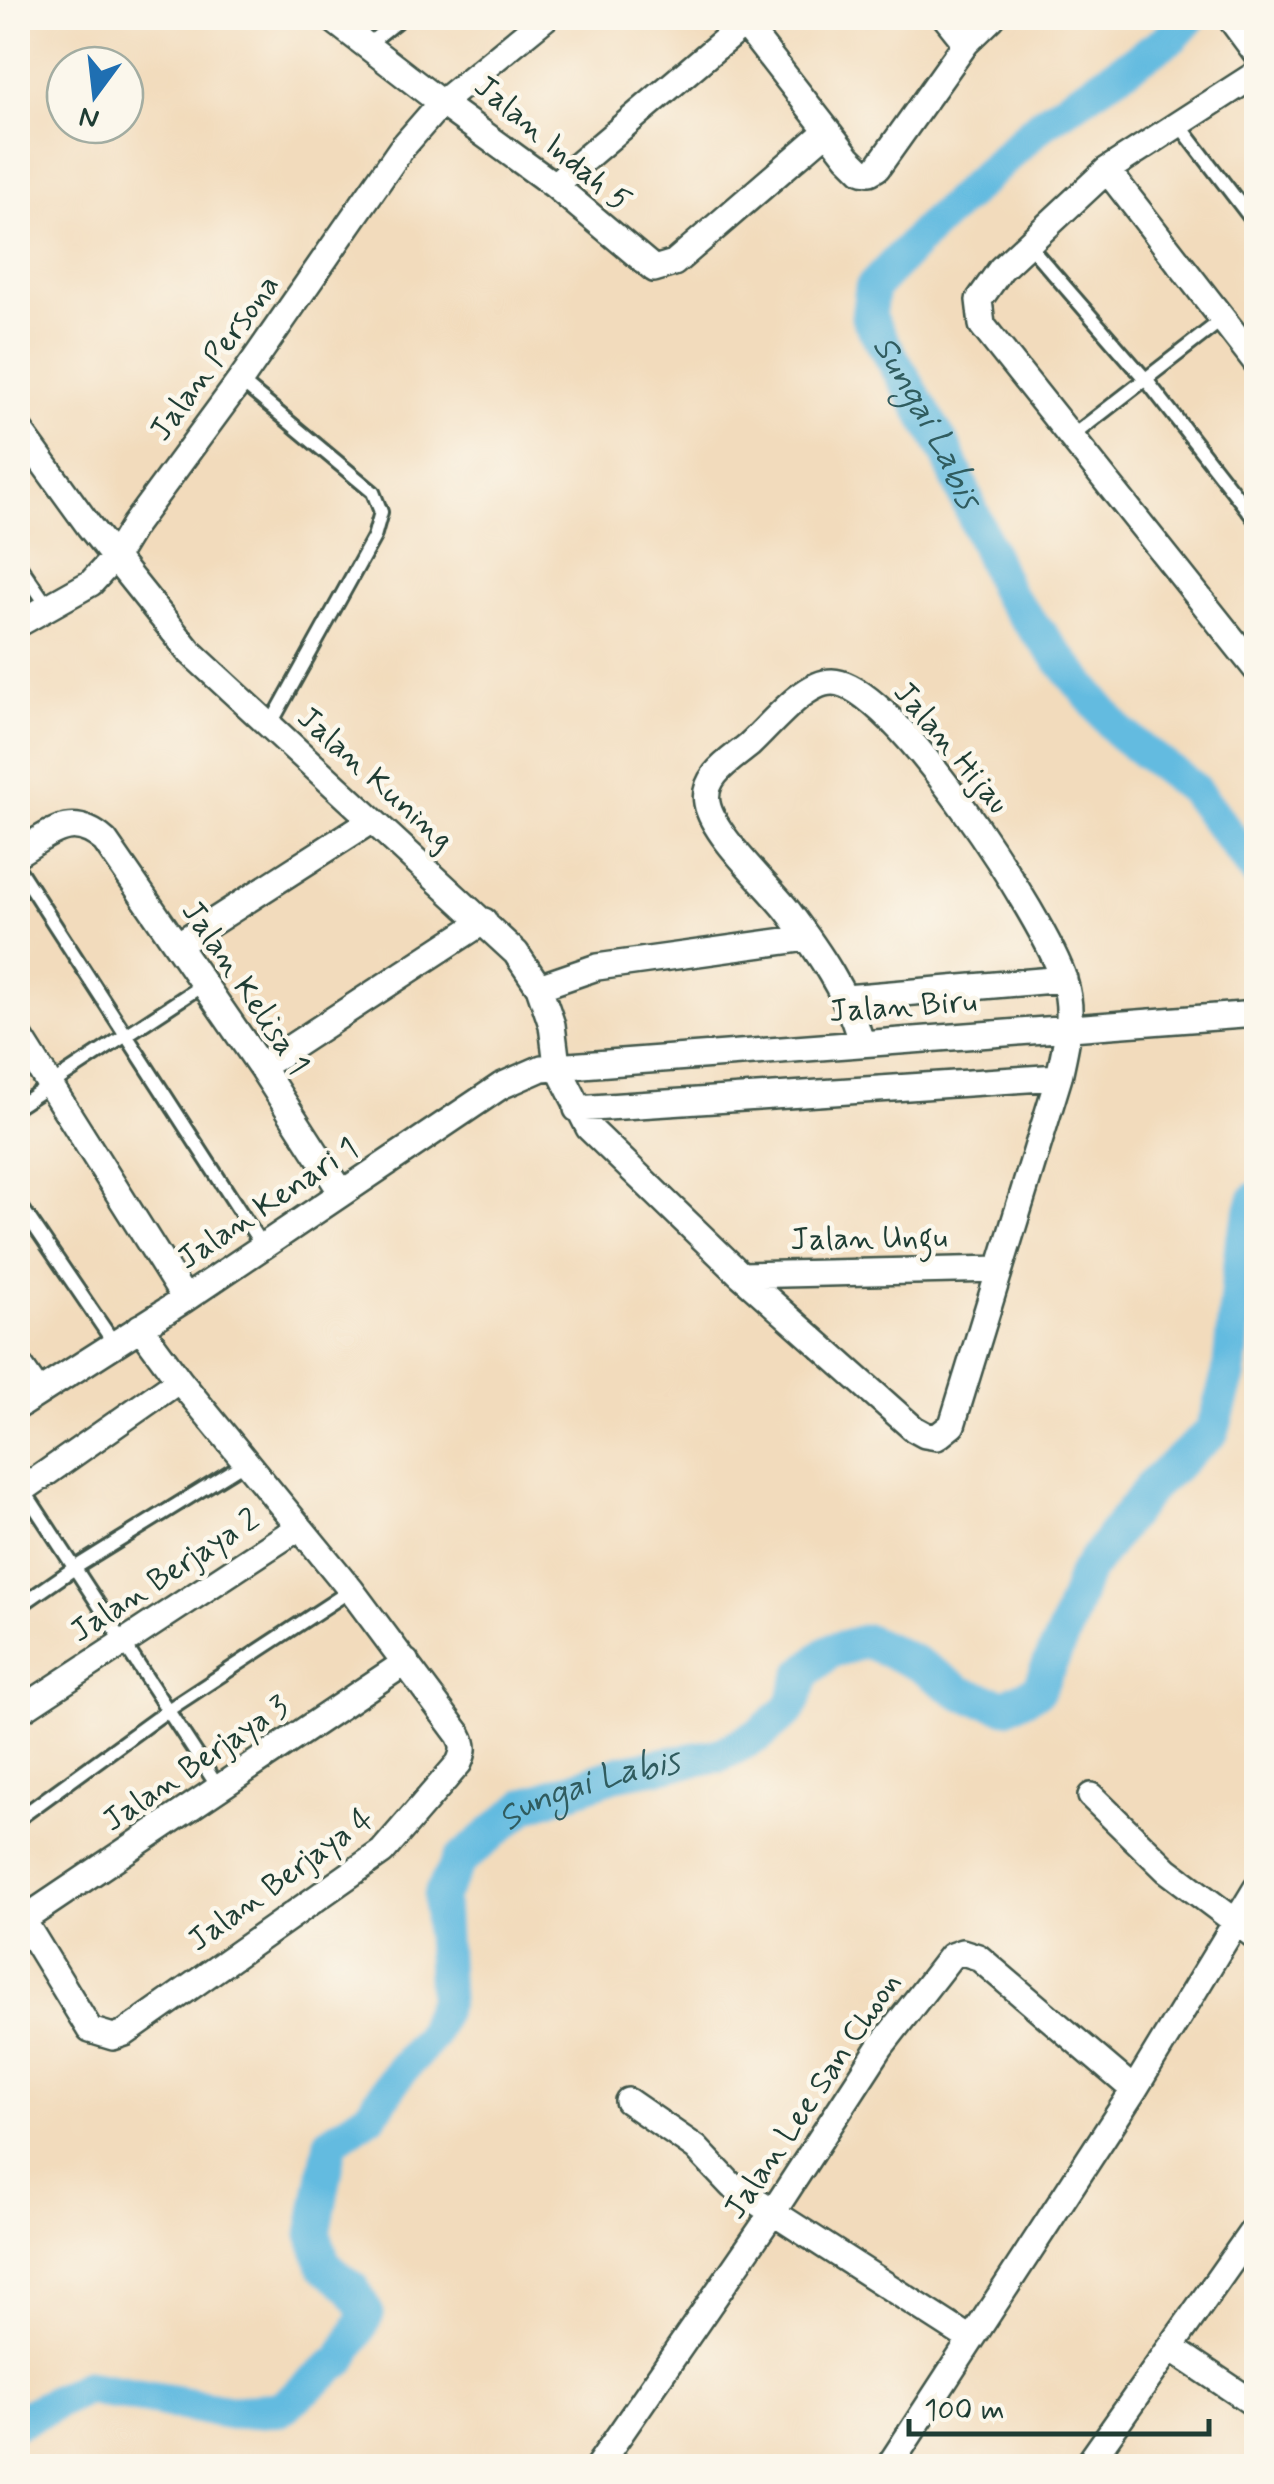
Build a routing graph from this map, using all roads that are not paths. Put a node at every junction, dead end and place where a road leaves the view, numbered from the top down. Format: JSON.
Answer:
{"nodes":[{"id":1,"x":331,"y":18,"type":"edge"},
{"id":2,"x":401,"y":18,"type":"edge"},
{"id":3,"x":545,"y":18,"type":"edge"},
{"id":4,"x":946,"y":18,"type":"edge"},
{"id":5,"x":992,"y":18,"type":"edge"},
{"id":6,"x":742,"y":20,"type":"edge"},
{"id":7,"x":1235,"y":24,"type":"edge"},
{"id":8,"x":966,"y":43,"type":"junction"},
{"id":9,"x":367,"y":45,"type":"junction"},
{"id":10,"x":1256,"y":53,"type":"edge"},
{"id":11,"x":1256,"y":74,"type":"edge"},
{"id":12,"x":441,"y":103,"type":"junction"},
{"id":13,"x":1178,"y":123,"type":"junction"},
{"id":14,"x":828,"y":130,"type":"junction"},
{"id":15,"x":1107,"y":170,"type":"junction"},
{"id":16,"x":554,"y":185,"type":"junction"},
{"id":17,"x":1256,"y":224,"type":"edge"},
{"id":18,"x":1027,"y":243,"type":"junction"},
{"id":19,"x":1223,"y":319,"type":"junction"},
{"id":20,"x":1256,"y":362,"type":"edge"},
{"id":21,"x":240,"y":381,"type":"junction"},
{"id":22,"x":1146,"y":381,"type":"junction"},
{"id":23,"x":18,"y":428,"type":"edge"},
{"id":24,"x":1071,"y":437,"type":"junction"},
{"id":25,"x":1256,"y":521,"type":"edge"},
{"id":26,"x":114,"y":558,"type":"junction"},
{"id":27,"x":18,"y":564,"type":"edge"},
{"id":28,"x":48,"y":608,"type":"junction"},
{"id":29,"x":18,"y":624,"type":"edge"},
{"id":30,"x":1256,"y":669,"type":"edge"},
{"id":31,"x":269,"y":727,"type":"junction"},
{"id":32,"x":372,"y":820,"type":"junction"},
{"id":33,"x":18,"y":852,"type":"edge"},
{"id":34,"x":18,"y":868,"type":"edge"},
{"id":35,"x":484,"y":921,"type":"junction"},
{"id":36,"x":806,"y":938,"type":"junction"},
{"id":37,"x":177,"y":945,"type":"junction"},
{"id":38,"x":1064,"y":979,"type":"junction"},
{"id":39,"x":204,"y":984,"type":"junction"},
{"id":40,"x":539,"y":987,"type":"junction"},
{"id":41,"x":846,"y":998,"type":"junction"},
{"id":42,"x":1255,"y":1015,"type":"edge"},
{"id":43,"x":1070,"y":1029,"type":"junction"},
{"id":44,"x":18,"y":1034,"type":"edge"},
{"id":45,"x":126,"y":1034,"type":"junction"},
{"id":46,"x":861,"y":1042,"type":"junction"},
{"id":47,"x":557,"y":1065,"type":"junction"},
{"id":48,"x":260,"y":1068,"type":"junction"},
{"id":49,"x":1059,"y":1076,"type":"junction"},
{"id":50,"x":52,"y":1085,"type":"junction"},
{"id":51,"x":18,"y":1106,"type":"edge"},
{"id":52,"x":577,"y":1109,"type":"junction"},
{"id":53,"x":342,"y":1193,"type":"junction"},
{"id":54,"x":18,"y":1202,"type":"edge"},
{"id":55,"x":263,"y":1247,"type":"junction"},
{"id":56,"x":1000,"y":1268,"type":"junction"},
{"id":57,"x":740,"y":1275,"type":"junction"},
{"id":58,"x":185,"y":1299,"type":"junction"},
{"id":59,"x":140,"y":1327,"type":"junction"},
{"id":60,"x":114,"y":1343,"type":"junction"},
{"id":61,"x":18,"y":1363,"type":"edge"},
{"id":62,"x":178,"y":1380,"type":"junction"},
{"id":63,"x":28,"y":1399,"type":"edge"},
{"id":64,"x":246,"y":1462,"type":"junction"},
{"id":65,"x":20,"y":1491,"type":"edge"},
{"id":66,"x":298,"y":1528,"type":"junction"},
{"id":67,"x":72,"y":1568,"type":"junction"},
{"id":68,"x":351,"y":1590,"type":"junction"},
{"id":69,"x":18,"y":1607,"type":"edge"},
{"id":70,"x":124,"y":1642,"type":"junction"},
{"id":71,"x":406,"y":1662,"type":"junction"},
{"id":72,"x":18,"y":1712,"type":"edge"},
{"id":73,"x":165,"y":1712,"type":"junction"},
{"id":74,"x":218,"y":1787,"type":"junction"},
{"id":75,"x":1091,"y":1796,"type":"dead end"},
{"id":76,"x":18,"y":1818,"type":"edge"},
{"id":77,"x":1256,"y":1889,"type":"edge"},
{"id":78,"x":20,"y":1916,"type":"edge"},
{"id":79,"x":1246,"y":1930,"type":"edge"},
{"id":80,"x":1134,"y":2090,"type":"junction"},
{"id":81,"x":628,"y":2101,"type":"dead end"},
{"id":82,"x":773,"y":2212,"type":"junction"},
{"id":83,"x":1256,"y":2226,"type":"edge"},
{"id":84,"x":970,"y":2339,"type":"junction"},
{"id":85,"x":1170,"y":2348,"type":"junction"},
{"id":86,"x":1256,"y":2405,"type":"edge"},
{"id":87,"x":598,"y":2466,"type":"edge"},
{"id":88,"x":890,"y":2466,"type":"edge"},
{"id":89,"x":1087,"y":2466,"type":"edge"}],
"edges":[{"from":1,"to":9,"type":"street"},
{"from":2,"to":9,"type":"lane"},
{"from":3,"to":12,"type":"street","name":"Jalan Indah 5"},
{"from":4,"to":8,"type":"street"},
{"from":5,"to":8,"type":"street"},
{"from":6,"to":14,"type":"street"},
{"from":6,"to":16,"type":"street"},
{"from":7,"to":10,"type":"street"},
{"from":8,"to":14,"type":"street"},
{"from":9,"to":12,"type":"street"},
{"from":11,"to":13,"type":"street"},
{"from":12,"to":16,"type":"street","name":"Jalan Indah 5"},
{"from":12,"to":21,"type":"street","name":"Jalan Persona"},
{"from":13,"to":15,"type":"street"},
{"from":13,"to":17,"type":"lane"},
{"from":14,"to":16,"type":"street","name":"Jalan Indah 5"},
{"from":15,"to":18,"type":"street"},
{"from":15,"to":19,"type":"street"},
{"from":18,"to":22,"type":"lane"},
{"from":18,"to":24,"type":"street"},
{"from":19,"to":20,"type":"street"},
{"from":19,"to":22,"type":"lane"},
{"from":21,"to":26,"type":"street","name":"Jalan Persona"},
{"from":21,"to":31,"type":"lane"},
{"from":22,"to":24,"type":"lane"},
{"from":22,"to":25,"type":"lane"},
{"from":23,"to":26,"type":"street","name":"Jalan Kuning"},
{"from":24,"to":30,"type":"street"},
{"from":26,"to":28,"type":"street","name":"Jalan Persona"},
{"from":26,"to":31,"type":"street","name":"Jalan Kuning"},
{"from":27,"to":28,"type":"lane"},
{"from":28,"to":29,"type":"street","name":"Jalan Persona"},
{"from":31,"to":32,"type":"street","name":"Jalan Kuning"},
{"from":32,"to":35,"type":"street","name":"Jalan Kuning"},
{"from":32,"to":37,"type":"street"},
{"from":33,"to":37,"type":"street","name":"Jalan Kelisa 1"},
{"from":34,"to":45,"type":"lane"},
{"from":35,"to":40,"type":"street","name":"Jalan Kuning"},
{"from":35,"to":48,"type":"street"},
{"from":36,"to":38,"type":"street","name":"Jalan Hijau"},
{"from":36,"to":40,"type":"street"},
{"from":36,"to":41,"type":"street","name":"Jalan Hijau"},
{"from":37,"to":39,"type":"street","name":"Jalan Kelisa 1"},
{"from":38,"to":41,"type":"street"},
{"from":38,"to":43,"type":"street","name":"Jalan Hijau"},
{"from":39,"to":45,"type":"lane"},
{"from":39,"to":48,"type":"street","name":"Jalan Kelisa 1"},
{"from":40,"to":47,"type":"street","name":"Jalan Kuning"},
{"from":41,"to":46,"type":"street","name":"Jalan Hijau"},
{"from":42,"to":43,"type":"street","name":"Jalan Biru"},
{"from":43,"to":46,"type":"street","name":"Jalan Biru"},
{"from":43,"to":49,"type":"street","name":"Jalan Hijau"},
{"from":44,"to":50,"type":"street"},
{"from":45,"to":50,"type":"lane"},
{"from":45,"to":55,"type":"lane"},
{"from":46,"to":47,"type":"street","name":"Jalan Biru"},
{"from":47,"to":52,"type":"street","name":"Jalan Kuning"},
{"from":47,"to":53,"type":"street","name":"Jalan Kenari 1"},
{"from":48,"to":53,"type":"street","name":"Jalan Kelisa 1"},
{"from":49,"to":52,"type":"street"},
{"from":49,"to":56,"type":"street","name":"Jalan Hijau"},
{"from":50,"to":51,"type":"lane"},
{"from":50,"to":58,"type":"street"},
{"from":52,"to":57,"type":"street","name":"Jalan Kuning"},
{"from":53,"to":55,"type":"street","name":"Jalan Kenari 1"},
{"from":54,"to":60,"type":"lane"},
{"from":55,"to":58,"type":"street","name":"Jalan Kenari 1"},
{"from":56,"to":57,"type":"street","name":"Jalan Ungu"},
{"from":56,"to":57,"type":"street","name":"Jalan Hijau"},
{"from":58,"to":59,"type":"street","name":"Jalan Kenari 1"},
{"from":59,"to":60,"type":"street","name":"Jalan Kenari 1"},
{"from":59,"to":62,"type":"street"},
{"from":60,"to":63,"type":"street","name":"Jalan Kenari 1"},
{"from":61,"to":63,"type":"street"},
{"from":62,"to":64,"type":"street"},
{"from":62,"to":65,"type":"street"},
{"from":64,"to":66,"type":"street"},
{"from":64,"to":67,"type":"lane"},
{"from":65,"to":67,"type":"lane"},
{"from":66,"to":68,"type":"street"},
{"from":66,"to":70,"type":"street","name":"Jalan Berjaya 2"},
{"from":67,"to":69,"type":"lane"},
{"from":67,"to":70,"type":"lane"},
{"from":68,"to":71,"type":"street"},
{"from":68,"to":73,"type":"lane"},
{"from":70,"to":72,"type":"street","name":"Jalan Berjaya 2"},
{"from":70,"to":73,"type":"lane"},
{"from":71,"to":74,"type":"street","name":"Jalan Berjaya 3"},
{"from":71,"to":78,"type":"street","name":"Jalan Berjaya 4"},
{"from":73,"to":74,"type":"lane"},
{"from":73,"to":76,"type":"lane"},
{"from":74,"to":78,"type":"street","name":"Jalan Berjaya 3"},
{"from":75,"to":79,"type":"street"},
{"from":77,"to":79,"type":"street"},
{"from":79,"to":80,"type":"street"},
{"from":80,"to":82,"type":"street","name":"Jalan Lee San Choon"},
{"from":80,"to":84,"type":"street"},
{"from":81,"to":82,"type":"street"},
{"from":82,"to":84,"type":"street"},
{"from":82,"to":87,"type":"street","name":"Jalan Lee San Choon"},
{"from":83,"to":85,"type":"street"},
{"from":84,"to":88,"type":"street"},
{"from":85,"to":86,"type":"street"},
{"from":85,"to":89,"type":"street"}]}
